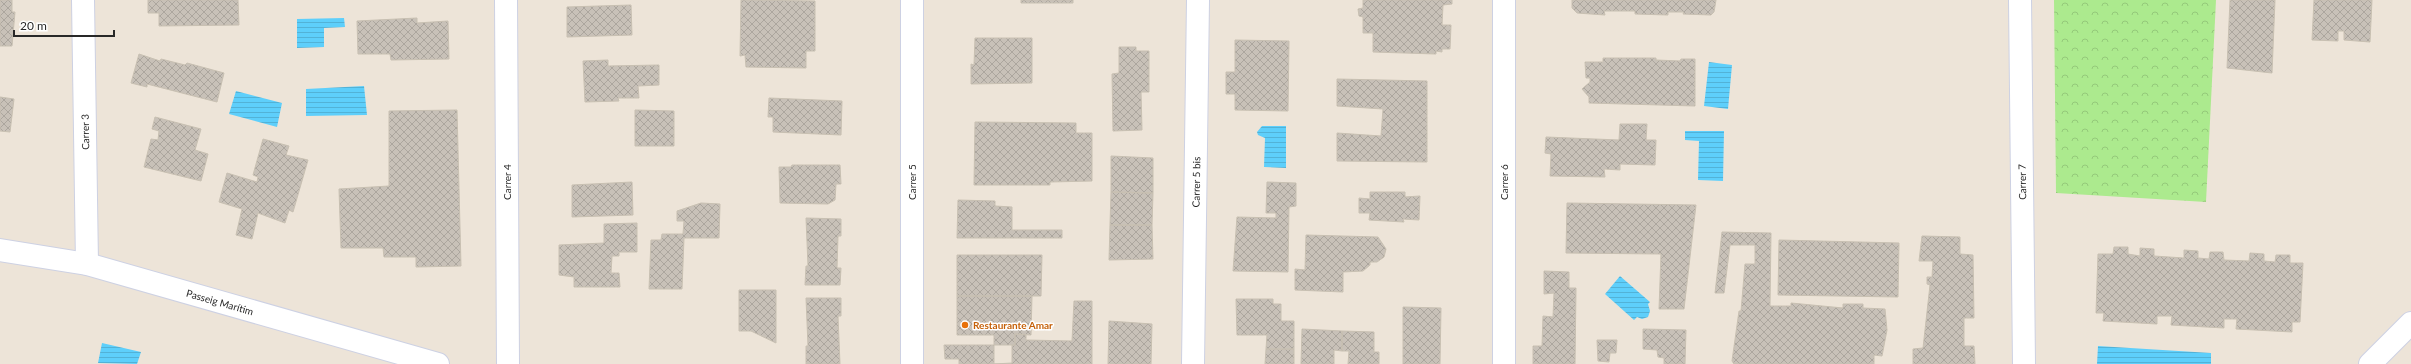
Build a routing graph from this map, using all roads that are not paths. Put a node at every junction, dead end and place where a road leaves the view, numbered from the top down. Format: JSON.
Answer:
{"nodes":[{"id":1,"x":83,"y":0,"type":"edge"},
{"id":2,"x":506,"y":0,"type":"edge"},
{"id":3,"x":912,"y":0,"type":"edge"},
{"id":4,"x":1198,"y":0,"type":"edge"},
{"id":5,"x":1504,"y":0,"type":"edge"},
{"id":6,"x":2020,"y":0,"type":"edge"},
{"id":7,"x":0,"y":250,"type":"edge"},
{"id":8,"x":87,"y":264,"type":"junction"},
{"id":9,"x":2411,"y":323,"type":"edge"},
{"id":10,"x":438,"y":364,"type":"edge"},
{"id":11,"x":508,"y":364,"type":"edge"},
{"id":12,"x":912,"y":364,"type":"edge"},
{"id":13,"x":1193,"y":364,"type":"edge"},
{"id":14,"x":1504,"y":364,"type":"edge"},
{"id":15,"x":2024,"y":364,"type":"edge"},
{"id":16,"x":2370,"y":364,"type":"edge"}],
"edges":[{"from":1,"to":8,"type":"street","name":"Carrer 3"},
{"from":2,"to":11,"type":"street","name":"Carrer 4"},
{"from":3,"to":12,"type":"street","name":"Carrer 5"},
{"from":4,"to":13,"type":"street","name":"Carrer 5 bis"},
{"from":5,"to":14,"type":"street","name":"Carrer 6"},
{"from":6,"to":15,"type":"street","name":"Carrer 7"},
{"from":7,"to":8,"type":"street","name":"Passeig Marítim"},
{"from":8,"to":10,"type":"street","name":"Passeig Marítim"},
{"from":9,"to":16,"type":"street"}]}
